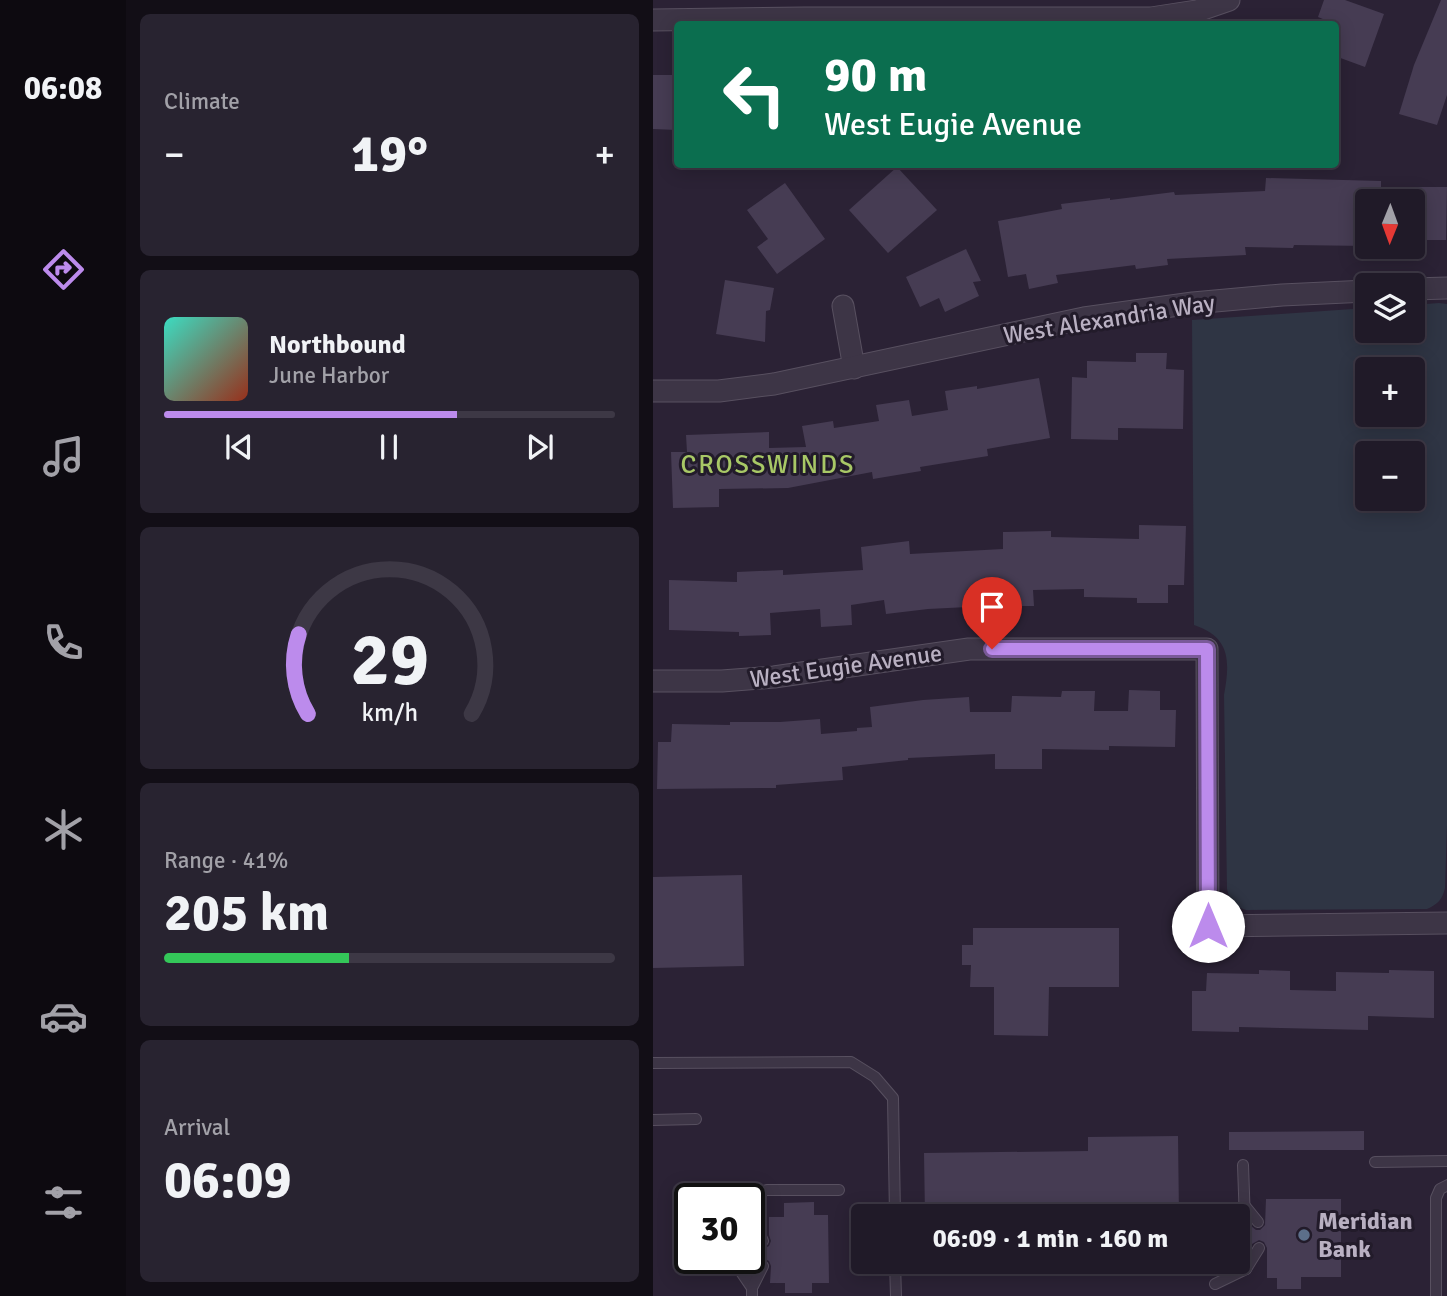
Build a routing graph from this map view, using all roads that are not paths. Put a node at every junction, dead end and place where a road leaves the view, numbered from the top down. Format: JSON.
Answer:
{"nodes":[{"id":1,"x":1229,"y":0,"type":"edge"},
{"id":2,"x":804,"y":9,"type":"edge"},
{"id":3,"x":653,"y":20,"type":"edge"},
{"id":4,"x":1447,"y":288,"type":"edge"},
{"id":5,"x":1425,"y":289,"type":"edge"},
{"id":6,"x":1355,"y":292,"type":"edge"},
{"id":7,"x":843,"y":306,"type":"dead end"},
{"id":8,"x":854,"y":368,"type":"junction"},
{"id":9,"x":653,"y":391,"type":"edge"},
{"id":10,"x":653,"y":681,"type":"edge"},
{"id":11,"x":1447,"y":923,"type":"edge"},
{"id":12,"x":653,"y":1063,"type":"edge"},
{"id":13,"x":696,"y":1119,"type":"dead end"},
{"id":14,"x":653,"y":1120,"type":"edge"},
{"id":15,"x":1447,"y":1161,"type":"edge"},
{"id":16,"x":1375,"y":1162,"type":"dead end"},
{"id":17,"x":1243,"y":1165,"type":"dead end"},
{"id":18,"x":1447,"y":1185,"type":"edge"},
{"id":19,"x":840,"y":1190,"type":"dead end"},
{"id":20,"x":765,"y":1191,"type":"edge"},
{"id":21,"x":895,"y":1204,"type":"edge"},
{"id":22,"x":1245,"y":1204,"type":"edge"},
{"id":23,"x":1250,"y":1212,"type":"edge"},
{"id":24,"x":1258,"y":1222,"type":"dead end"},
{"id":25,"x":1259,"y":1248,"type":"dead end"},
{"id":26,"x":1250,"y":1263,"type":"edge"},
{"id":27,"x":742,"y":1274,"type":"edge"},
{"id":28,"x":755,"y":1274,"type":"edge"},
{"id":29,"x":895,"y":1274,"type":"edge"},
{"id":30,"x":1236,"y":1274,"type":"edge"},
{"id":31,"x":1215,"y":1284,"type":"dead end"},
{"id":32,"x":752,"y":1292,"type":"edge"},
{"id":33,"x":896,"y":1296,"type":"edge"},
{"id":34,"x":1436,"y":1296,"type":"edge"}],
"edges":[{"from":1,"to":2,"type":"street"},
{"from":2,"to":3,"type":"street"},
{"from":4,"to":5,"type":"street"},
{"from":6,"to":8,"type":"street","name":"West Alexandria Way"},
{"from":7,"to":8,"type":"street"},
{"from":8,"to":9,"type":"street","name":"West Alexandria Way"},
{"from":10,"to":11,"type":"street","name":"West Eugie Avenue"},
{"from":12,"to":21,"type":"lane"},
{"from":13,"to":14,"type":"lane"},
{"from":15,"to":16,"type":"lane"},
{"from":17,"to":22,"type":"lane"},
{"from":18,"to":34,"type":"lane"},
{"from":19,"to":20,"type":"lane"},
{"from":23,"to":24,"type":"lane"},
{"from":25,"to":26,"type":"lane"},
{"from":27,"to":32,"type":"lane"},
{"from":28,"to":32,"type":"lane"},
{"from":29,"to":33,"type":"lane"},
{"from":30,"to":31,"type":"lane"}]}
